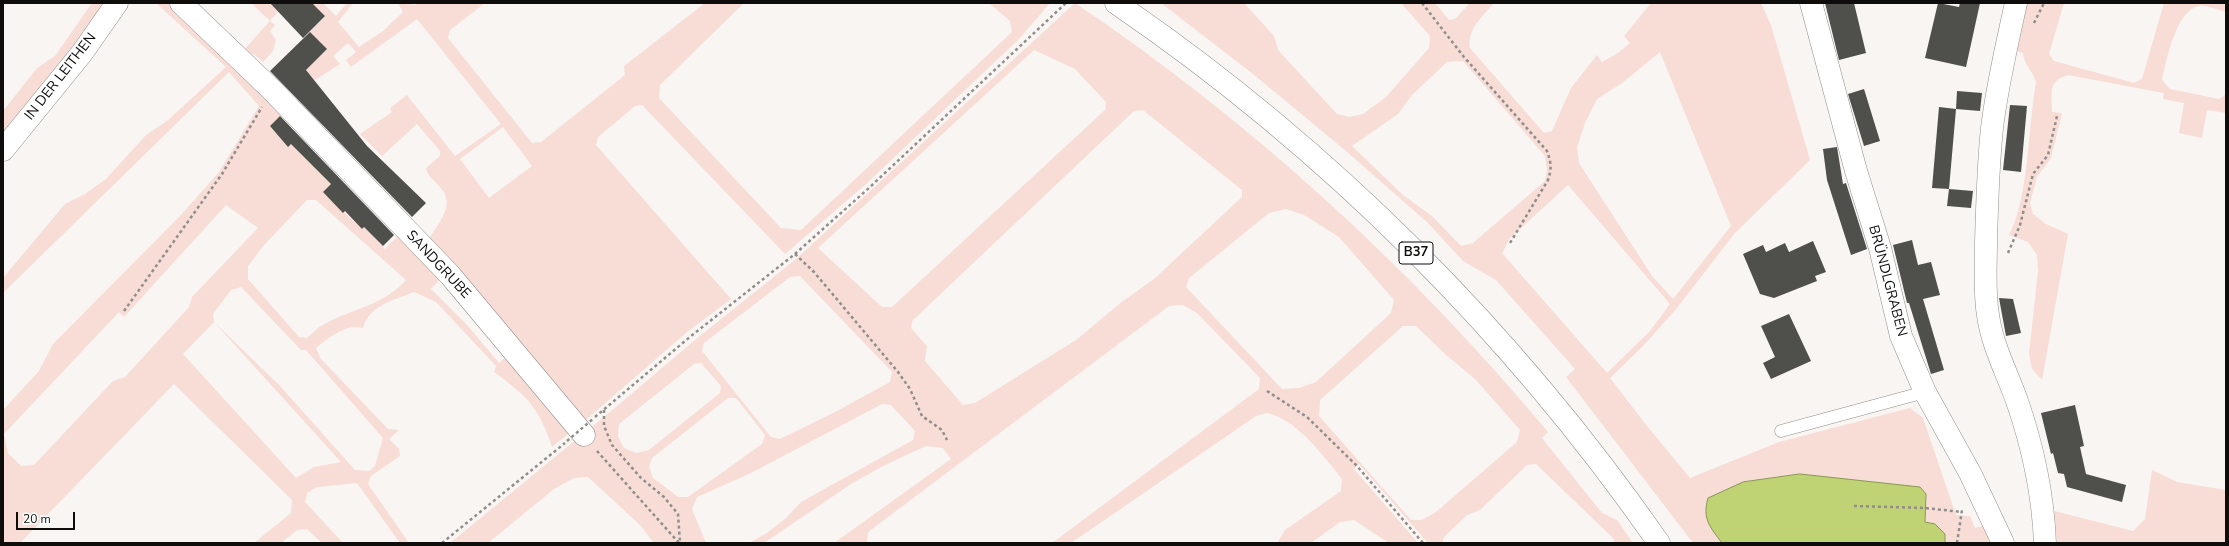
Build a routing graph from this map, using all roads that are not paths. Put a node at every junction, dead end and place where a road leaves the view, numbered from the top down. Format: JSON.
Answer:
{"nodes":[{"id":1,"x":117,"y":3,"type":"edge"},
{"id":2,"x":181,"y":3,"type":"edge"},
{"id":3,"x":1811,"y":3,"type":"edge"},
{"id":4,"x":2016,"y":3,"type":"edge"},
{"id":5,"x":1121,"y":6,"type":"edge"},
{"id":6,"x":3,"y":150,"type":"edge"},
{"id":7,"x":1925,"y":392,"type":"junction"},
{"id":8,"x":581,"y":431,"type":"road end"},
{"id":9,"x":1781,"y":431,"type":"dead end"},
{"id":10,"x":1659,"y":543,"type":"edge"},
{"id":11,"x":2003,"y":543,"type":"edge"},
{"id":12,"x":2045,"y":543,"type":"edge"}],
"edges":[{"from":1,"to":6,"type":"street","name":"IN DER LEITHEN"},
{"from":2,"to":8,"type":"street","name":"SANDGRUBE"},
{"from":3,"to":7,"type":"street","name":"BRÜNDLGRABEN"},
{"from":4,"to":12,"type":"street"},
{"from":5,"to":10,"type":"street","number":"B37"},
{"from":7,"to":9,"type":"lane"},
{"from":7,"to":11,"type":"street","name":"BRÜNDLGRABEN"}]}
